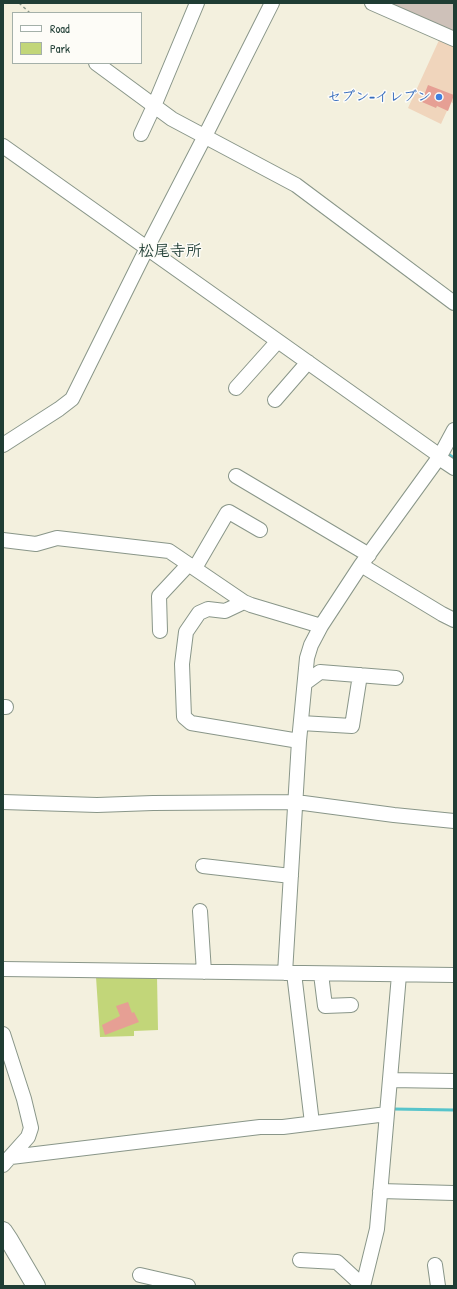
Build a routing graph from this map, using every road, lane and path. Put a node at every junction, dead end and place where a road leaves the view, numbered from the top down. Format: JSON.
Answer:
{"nodes":[{"id":1,"x":19,"y":3,"type":"edge"},
{"id":2,"x":197,"y":3,"type":"edge"},
{"id":3,"x":272,"y":3,"type":"edge"},
{"id":4,"x":372,"y":3,"type":"edge"},
{"id":5,"x":29,"y":12,"type":"edge"},
{"id":6,"x":454,"y":39,"type":"edge"},
{"id":7,"x":97,"y":64,"type":"edge"},
{"id":8,"x":154,"y":106,"type":"junction"},
{"id":9,"x":141,"y":134,"type":"dead end"},
{"id":10,"x":205,"y":136,"type":"junction"},
{"id":11,"x":3,"y":146,"type":"edge"},
{"id":12,"x":147,"y":248,"type":"junction"},
{"id":13,"x":454,"y":303,"type":"edge"},
{"id":14,"x":278,"y":341,"type":"junction"},
{"id":15,"x":308,"y":362,"type":"junction"},
{"id":16,"x":236,"y":388,"type":"dead end"},
{"id":17,"x":274,"y":400,"type":"dead end"},
{"id":18,"x":454,"y":430,"type":"edge"},
{"id":19,"x":3,"y":445,"type":"edge"},
{"id":20,"x":440,"y":457,"type":"junction"},
{"id":21,"x":454,"y":468,"type":"edge"},
{"id":22,"x":236,"y":476,"type":"dead end"},
{"id":23,"x":260,"y":530,"type":"dead end"},
{"id":24,"x":3,"y":540,"type":"edge"},
{"id":25,"x":365,"y":560,"type":"junction"},
{"id":26,"x":191,"y":566,"type":"junction"},
{"id":27,"x":244,"y":602,"type":"junction"},
{"id":28,"x":454,"y":620,"type":"edge"},
{"id":29,"x":321,"y":626,"type":"junction"},
{"id":30,"x":160,"y":631,"type":"dead end"},
{"id":31,"x":360,"y":675,"type":"junction"},
{"id":32,"x":396,"y":678,"type":"dead end"},
{"id":33,"x":305,"y":683,"type":"junction"},
{"id":34,"x":301,"y":723,"type":"junction"},
{"id":35,"x":299,"y":742,"type":"junction"},
{"id":36,"x":3,"y":802,"type":"edge"},
{"id":37,"x":296,"y":802,"type":"junction"},
{"id":38,"x":454,"y":821,"type":"edge"},
{"id":39,"x":203,"y":866,"type":"dead end"},
{"id":40,"x":291,"y":876,"type":"junction"},
{"id":41,"x":200,"y":912,"type":"dead end"},
{"id":42,"x":3,"y":969,"type":"edge"},
{"id":43,"x":204,"y":972,"type":"junction"},
{"id":44,"x":289,"y":973,"type":"junction"},
{"id":45,"x":321,"y":974,"type":"junction"},
{"id":46,"x":399,"y":975,"type":"junction"},
{"id":47,"x":454,"y":975,"type":"edge"},
{"id":48,"x":351,"y":1005,"type":"dead end"},
{"id":49,"x":3,"y":1034,"type":"edge"},
{"id":50,"x":390,"y":1080,"type":"junction"},
{"id":51,"x":454,"y":1081,"type":"edge"},
{"id":52,"x":387,"y":1114,"type":"junction"},
{"id":53,"x":312,"y":1123,"type":"junction"},
{"id":54,"x":7,"y":1161,"type":"edge"},
{"id":55,"x":380,"y":1191,"type":"junction"},
{"id":56,"x":454,"y":1193,"type":"edge"},
{"id":57,"x":3,"y":1231,"type":"edge"},
{"id":58,"x":300,"y":1260,"type":"dead end"},
{"id":59,"x":434,"y":1265,"type":"dead end"},
{"id":60,"x":140,"y":1275,"type":"dead end"},
{"id":61,"x":36,"y":1286,"type":"edge"},
{"id":62,"x":188,"y":1286,"type":"edge"},
{"id":63,"x":363,"y":1286,"type":"edge"},
{"id":64,"x":438,"y":1286,"type":"edge"}],
"edges":[{"from":1,"to":5,"type":"path"},
{"from":2,"to":8,"type":"street"},
{"from":3,"to":10,"type":"street"},
{"from":4,"to":6,"type":"street"},
{"from":7,"to":8,"type":"street"},
{"from":8,"to":9,"type":"street"},
{"from":8,"to":10,"type":"street"},
{"from":10,"to":12,"type":"street"},
{"from":10,"to":13,"type":"street"},
{"from":11,"to":12,"type":"street"},
{"from":12,"to":14,"type":"street"},
{"from":12,"to":19,"type":"street"},
{"from":14,"to":15,"type":"street"},
{"from":14,"to":16,"type":"street"},
{"from":15,"to":17,"type":"street"},
{"from":15,"to":20,"type":"street"},
{"from":18,"to":20,"type":"street"},
{"from":20,"to":21,"type":"street"},
{"from":20,"to":25,"type":"street"},
{"from":22,"to":25,"type":"street"},
{"from":23,"to":26,"type":"street"},
{"from":24,"to":26,"type":"street"},
{"from":25,"to":28,"type":"street"},
{"from":25,"to":29,"type":"street"},
{"from":26,"to":27,"type":"street"},
{"from":26,"to":30,"type":"street"},
{"from":27,"to":29,"type":"street"},
{"from":27,"to":35,"type":"street"},
{"from":29,"to":33,"type":"street"},
{"from":31,"to":32,"type":"street"},
{"from":31,"to":33,"type":"street"},
{"from":31,"to":34,"type":"street"},
{"from":33,"to":34,"type":"street"},
{"from":34,"to":35,"type":"street"},
{"from":35,"to":37,"type":"street"},
{"from":36,"to":37,"type":"street"},
{"from":37,"to":38,"type":"street"},
{"from":37,"to":40,"type":"street"},
{"from":39,"to":40,"type":"street"},
{"from":40,"to":44,"type":"street"},
{"from":41,"to":43,"type":"street"},
{"from":42,"to":43,"type":"street"},
{"from":43,"to":44,"type":"street"},
{"from":44,"to":45,"type":"street"},
{"from":44,"to":53,"type":"street"},
{"from":45,"to":46,"type":"street"},
{"from":45,"to":48,"type":"street"},
{"from":46,"to":47,"type":"street"},
{"from":46,"to":50,"type":"street"},
{"from":49,"to":54,"type":"street"},
{"from":50,"to":51,"type":"street"},
{"from":50,"to":52,"type":"street"},
{"from":52,"to":53,"type":"street"},
{"from":52,"to":55,"type":"street"},
{"from":53,"to":54,"type":"street"},
{"from":55,"to":56,"type":"street"},
{"from":55,"to":63,"type":"street"},
{"from":57,"to":61,"type":"main road"},
{"from":58,"to":63,"type":"street"},
{"from":59,"to":64,"type":"street"},
{"from":60,"to":62,"type":"street"}]}
